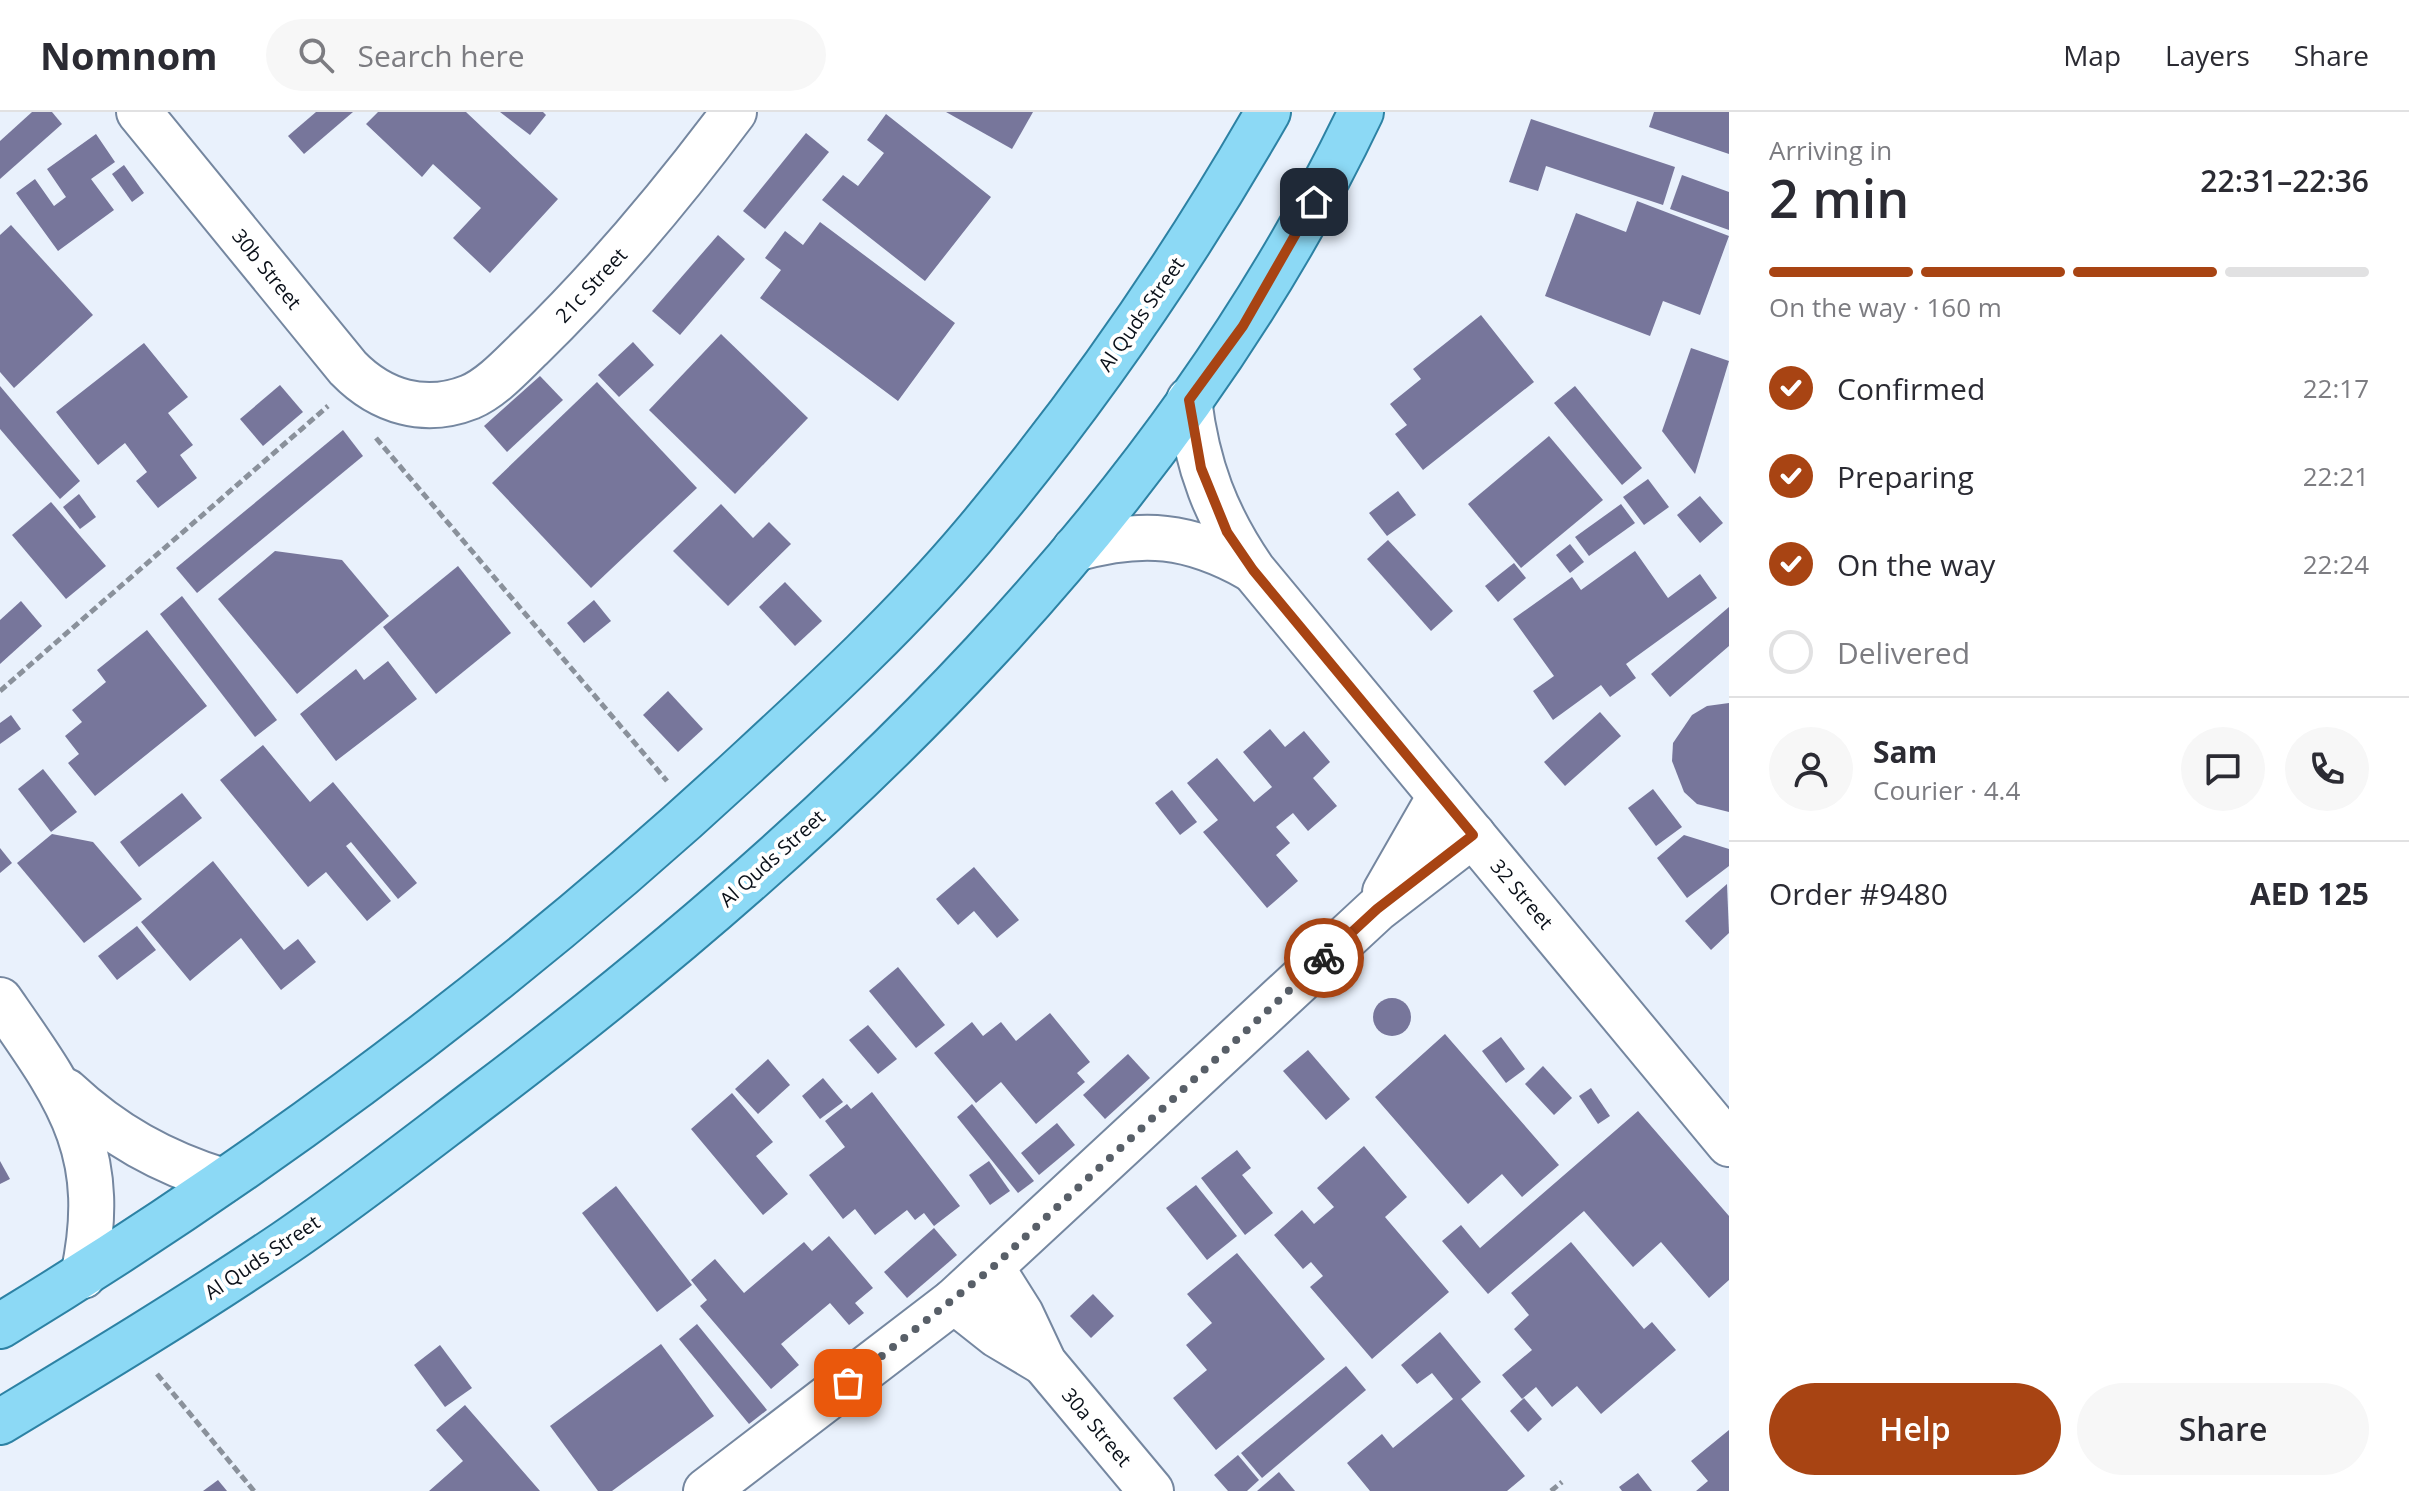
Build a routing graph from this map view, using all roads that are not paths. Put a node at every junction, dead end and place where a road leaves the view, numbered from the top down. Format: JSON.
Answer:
{"nodes":[{"id":1,"x":139,"y":112,"type":"edge"},
{"id":2,"x":734,"y":112,"type":"edge"},
{"id":3,"x":1268,"y":112,"type":"edge"},
{"id":4,"x":1336,"y":112,"type":"edge"},
{"id":5,"x":1361,"y":112,"type":"edge"},
{"id":6,"x":1288,"y":253,"type":"junction"},
{"id":7,"x":1189,"y":400,"type":"junction"},
{"id":8,"x":412,"y":406,"type":"joint"},
{"id":9,"x":1075,"y":549,"type":"junction"},
{"id":10,"x":1253,"y":570,"type":"junction"},
{"id":11,"x":1440,"y":796,"type":"junction"},
{"id":12,"x":1473,"y":835,"type":"junction"},
{"id":13,"x":1377,"y":909,"type":"junction"},
{"id":14,"x":0,"y":1000,"type":"edge"},
{"id":15,"x":58,"y":1084,"type":"junction"},
{"id":16,"x":1729,"y":1144,"type":"edge"},
{"id":17,"x":223,"y":1181,"type":"junction"},
{"id":18,"x":992,"y":1268,"type":"junction"},
{"id":19,"x":83,"y":1276,"type":"junction"},
{"id":20,"x":954,"y":1301,"type":"junction"},
{"id":21,"x":0,"y":1326,"type":"edge"},
{"id":22,"x":1044,"y":1363,"type":"junction"},
{"id":23,"x":0,"y":1422,"type":"edge"},
{"id":24,"x":706,"y":1491,"type":"edge"},
{"id":25,"x":1151,"y":1491,"type":"edge"}],
"edges":[{"from":1,"to":8,"type":"street","name":"30b Street"},
{"from":2,"to":8,"type":"street","name":"21c Street"},
{"from":3,"to":17,"type":"main road","name":"Al Quds Street"},
{"from":4,"to":6,"type":"main road"},
{"from":5,"to":6,"type":"main road","name":"Al Quds Street"},
{"from":6,"to":7,"type":"main road","name":"Al Quds Street"},
{"from":7,"to":9,"type":"main road","name":"Al Quds Street"},
{"from":7,"to":10,"type":"street","name":"32 Street"},
{"from":9,"to":10,"type":"street","name":"32 Street"},
{"from":9,"to":23,"type":"main road","name":"Al Quds Street"},
{"from":10,"to":11,"type":"street","name":"32 Street"},
{"from":11,"to":12,"type":"street","name":"32 Street"},
{"from":11,"to":13,"type":"street"},
{"from":12,"to":13,"type":"street"},
{"from":12,"to":16,"type":"street","name":"32 Street"},
{"from":13,"to":18,"type":"street"},
{"from":14,"to":15,"type":"street"},
{"from":15,"to":17,"type":"street"},
{"from":15,"to":19,"type":"street"},
{"from":17,"to":19,"type":"main road","name":"Al Quds Street"},
{"from":18,"to":20,"type":"street"},
{"from":18,"to":22,"type":"street","name":"30a Street"},
{"from":19,"to":21,"type":"main road","name":"Al Quds Street"},
{"from":20,"to":22,"type":"street","name":"30a Street"},
{"from":20,"to":24,"type":"street"},
{"from":22,"to":25,"type":"street","name":"30a Street"}]}
